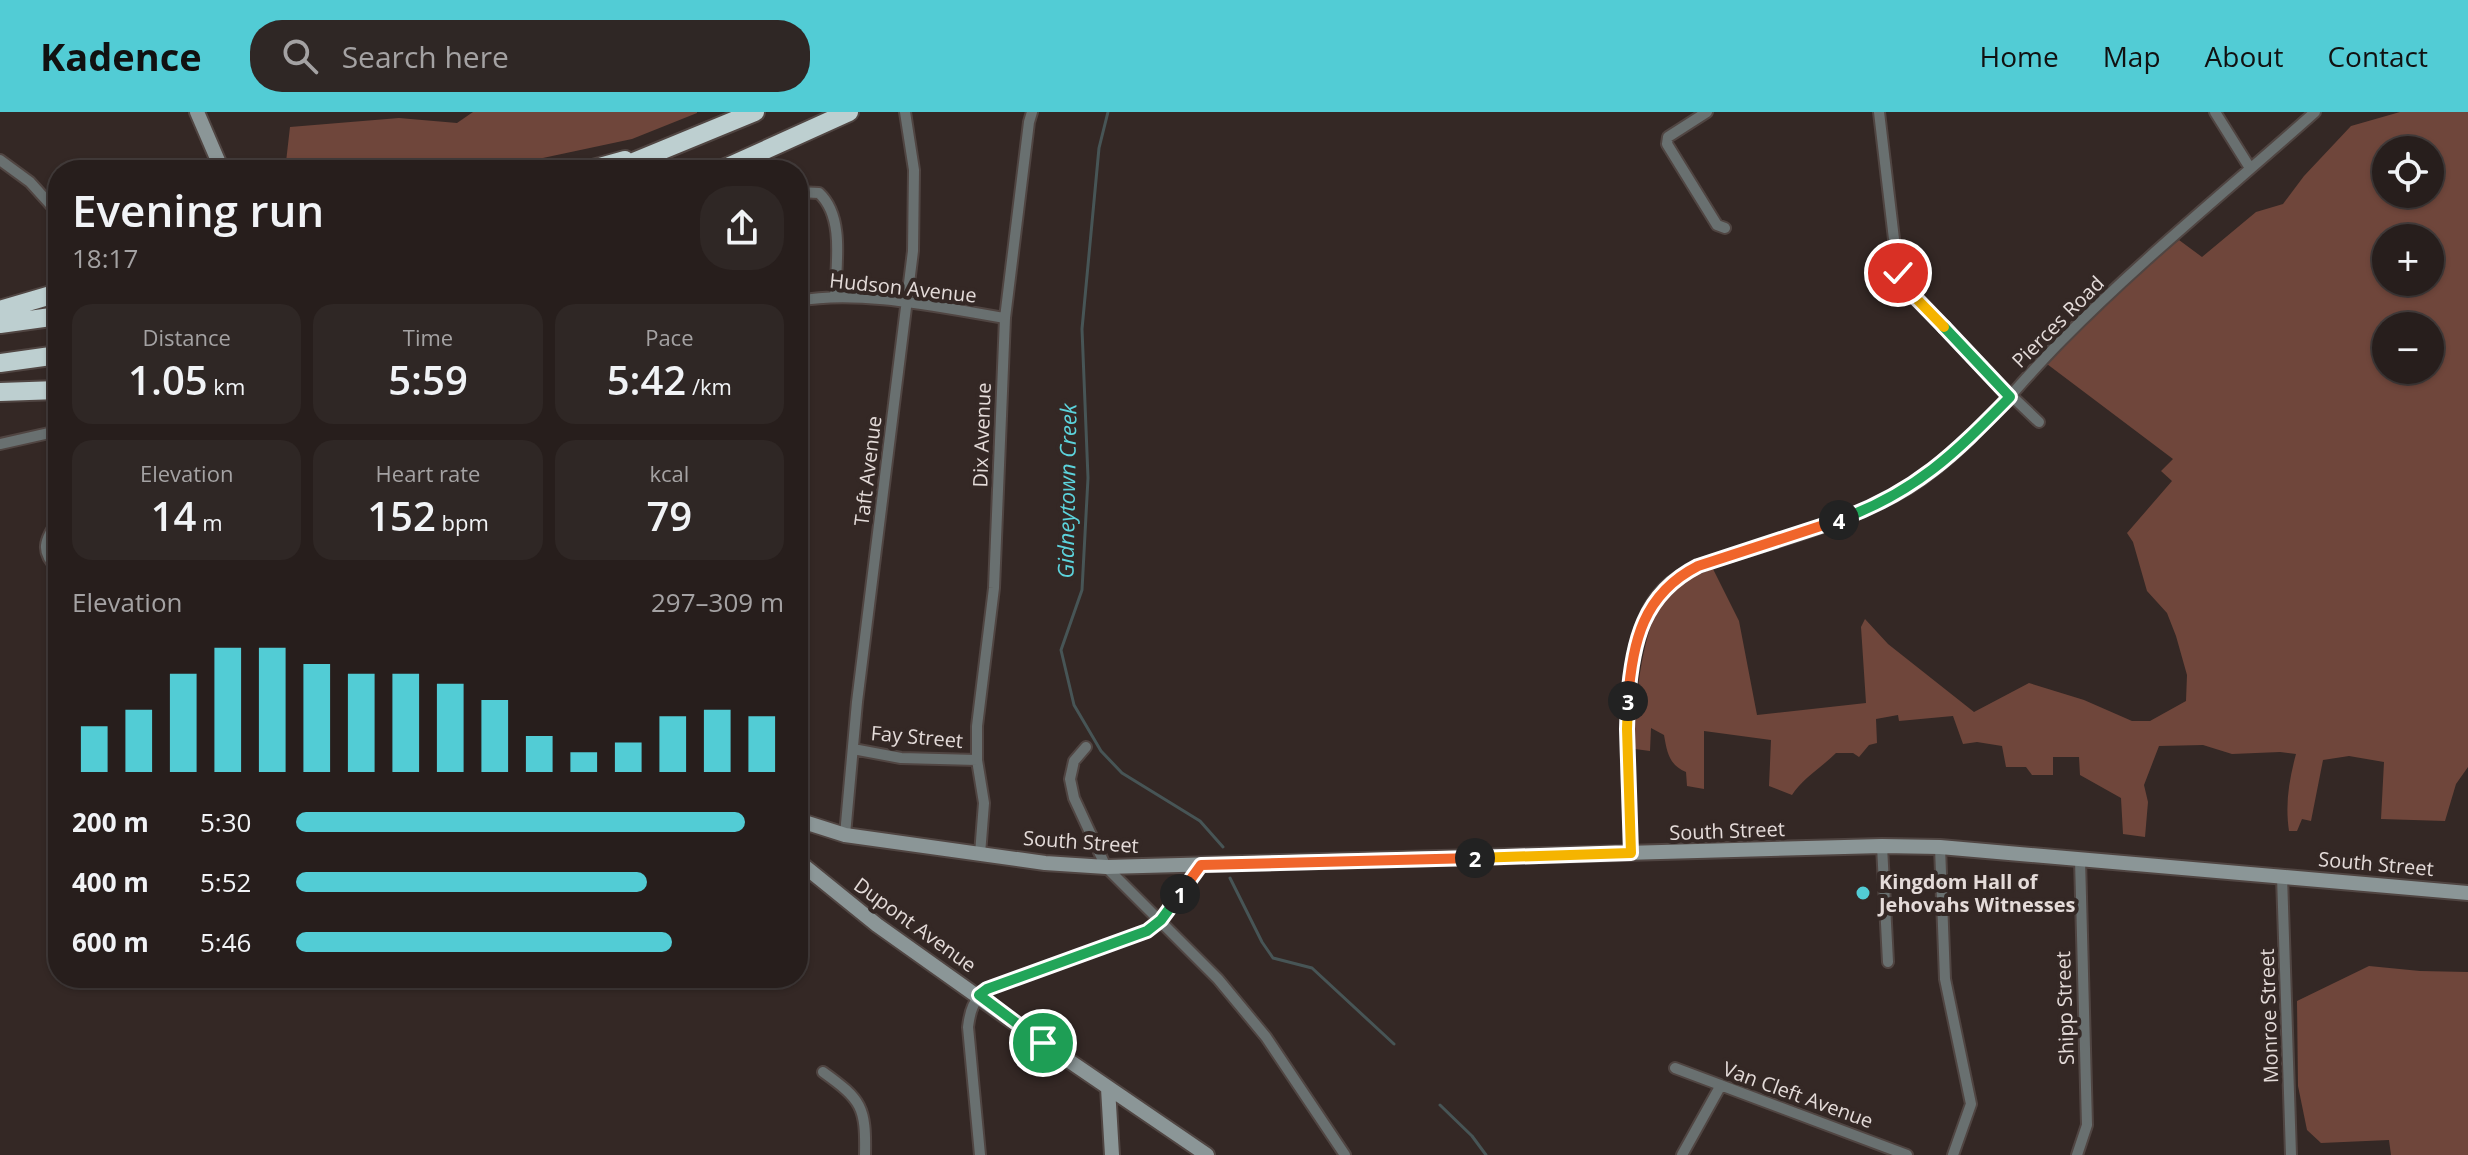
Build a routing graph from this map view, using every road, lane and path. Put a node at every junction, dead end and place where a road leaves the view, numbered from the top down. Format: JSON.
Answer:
{"nodes":[{"id":1,"x":197,"y":112,"type":"edge"},
{"id":2,"x":755,"y":112,"type":"edge"},
{"id":3,"x":905,"y":112,"type":"edge"},
{"id":4,"x":1032,"y":112,"type":"edge"},
{"id":5,"x":1707,"y":112,"type":"edge"},
{"id":6,"x":1879,"y":112,"type":"edge"},
{"id":7,"x":2215,"y":112,"type":"edge"},
{"id":8,"x":2315,"y":112,"type":"edge"},
{"id":9,"x":846,"y":114,"type":"edge"},
{"id":10,"x":686,"y":142,"type":"junction"},
{"id":11,"x":0,"y":160,"type":"edge"},
{"id":12,"x":218,"y":160,"type":"edge"},
{"id":13,"x":624,"y":160,"type":"edge"},
{"id":14,"x":640,"y":160,"type":"edge"},
{"id":15,"x":743,"y":160,"type":"edge"},
{"id":16,"x":2250,"y":168,"type":"junction"},
{"id":17,"x":808,"y":192,"type":"edge"},
{"id":18,"x":48,"y":202,"type":"edge"},
{"id":19,"x":1725,"y":228,"type":"dead end"},
{"id":20,"x":48,"y":296,"type":"edge"},
{"id":21,"x":835,"y":297,"type":"junction"},
{"id":22,"x":808,"y":300,"type":"edge"},
{"id":23,"x":906,"y":303,"type":"junction"},
{"id":24,"x":0,"y":310,"type":"edge"},
{"id":25,"x":48,"y":317,"type":"edge"},
{"id":26,"x":1005,"y":318,"type":"junction"},
{"id":27,"x":0,"y":324,"type":"edge"},
{"id":28,"x":48,"y":356,"type":"edge"},
{"id":29,"x":0,"y":363,"type":"edge"},
{"id":30,"x":48,"y":390,"type":"edge"},
{"id":31,"x":0,"y":392,"type":"edge"},
{"id":32,"x":2010,"y":397,"type":"junction"},
{"id":33,"x":2039,"y":422,"type":"dead end"},
{"id":34,"x":48,"y":433,"type":"edge"},
{"id":35,"x":0,"y":444,"type":"edge"},
{"id":36,"x":48,"y":539,"type":"edge"},
{"id":37,"x":48,"y":560,"type":"edge"},
{"id":38,"x":1086,"y":747,"type":"dead end"},
{"id":39,"x":853,"y":749,"type":"junction"},
{"id":40,"x":977,"y":760,"type":"junction"},
{"id":41,"x":808,"y":823,"type":"edge"},
{"id":42,"x":845,"y":835,"type":"junction"},
{"id":43,"x":1882,"y":846,"type":"junction"},
{"id":44,"x":1940,"y":847,"type":"junction"},
{"id":45,"x":1631,"y":853,"type":"junction"},
{"id":46,"x":980,"y":854,"type":"junction"},
{"id":47,"x":2080,"y":859,"type":"junction"},
{"id":48,"x":1201,"y":865,"type":"junction"},
{"id":49,"x":1106,"y":867,"type":"junction"},
{"id":50,"x":808,"y":869,"type":"edge"},
{"id":51,"x":2282,"y":876,"type":"junction"},
{"id":52,"x":2468,"y":893,"type":"edge"},
{"id":53,"x":1161,"y":920,"type":"junction"},
{"id":54,"x":1888,"y":962,"type":"dead end"},
{"id":55,"x":979,"y":995,"type":"junction"},
{"id":56,"x":1675,"y":1068,"type":"dead end"},
{"id":57,"x":823,"y":1072,"type":"dead end"},
{"id":58,"x":1721,"y":1085,"type":"junction"},
{"id":59,"x":1108,"y":1088,"type":"junction"},
{"id":60,"x":865,"y":1155,"type":"edge"},
{"id":61,"x":980,"y":1155,"type":"edge"},
{"id":62,"x":1112,"y":1155,"type":"edge"},
{"id":63,"x":1207,"y":1155,"type":"edge"},
{"id":64,"x":1345,"y":1155,"type":"edge"},
{"id":65,"x":1682,"y":1155,"type":"edge"},
{"id":66,"x":1907,"y":1155,"type":"edge"},
{"id":67,"x":1953,"y":1155,"type":"edge"},
{"id":68,"x":2077,"y":1155,"type":"edge"},
{"id":69,"x":2291,"y":1155,"type":"edge"}],
"edges":[{"from":1,"to":12,"type":"street"},
{"from":2,"to":10,"type":"highway"},
{"from":3,"to":23,"type":"street","name":"Taft Avenue"},
{"from":4,"to":26,"type":"street","name":"Dix Avenue"},
{"from":5,"to":19,"type":"street"},
{"from":6,"to":32,"type":"street"},
{"from":7,"to":16,"type":"street"},
{"from":8,"to":16,"type":"street","name":"Pierces Road"},
{"from":9,"to":15,"type":"highway"},
{"from":10,"to":13,"type":"highway"},
{"from":10,"to":14,"type":"highway"},
{"from":11,"to":18,"type":"street"},
{"from":16,"to":32,"type":"street","name":"Pierces Road"},
{"from":17,"to":21,"type":"street"},
{"from":20,"to":24,"type":"highway"},
{"from":21,"to":22,"type":"street","name":"Hudson Avenue"},
{"from":21,"to":23,"type":"street","name":"Hudson Avenue"},
{"from":23,"to":26,"type":"street","name":"Hudson Avenue"},
{"from":23,"to":39,"type":"street","name":"Taft Avenue"},
{"from":25,"to":27,"type":"highway"},
{"from":26,"to":40,"type":"street","name":"Dix Avenue"},
{"from":28,"to":29,"type":"highway"},
{"from":30,"to":31,"type":"highway"},
{"from":32,"to":33,"type":"street"},
{"from":32,"to":45,"type":"street","name":"Pierces Road"},
{"from":34,"to":35,"type":"street"},
{"from":36,"to":37,"type":"street"},
{"from":38,"to":49,"type":"street"},
{"from":39,"to":40,"type":"street","name":"Fay Street"},
{"from":39,"to":42,"type":"street","name":"Taft Avenue"},
{"from":40,"to":46,"type":"street","name":"Dix Avenue"},
{"from":41,"to":42,"type":"street","name":"South Street"},
{"from":42,"to":46,"type":"street","name":"South Street"},
{"from":43,"to":44,"type":"street","name":"South Street"},
{"from":43,"to":45,"type":"street","name":"South Street"},
{"from":43,"to":54,"type":"street"},
{"from":44,"to":47,"type":"street","name":"South Street"},
{"from":44,"to":67,"type":"street"},
{"from":45,"to":48,"type":"street","name":"South Street"},
{"from":46,"to":49,"type":"street","name":"South Street"},
{"from":47,"to":51,"type":"street","name":"South Street"},
{"from":47,"to":68,"type":"street","name":"Shipp Street"},
{"from":48,"to":49,"type":"street","name":"South Street"},
{"from":48,"to":53,"type":"street"},
{"from":49,"to":53,"type":"street"},
{"from":50,"to":55,"type":"street","name":"Dupont Avenue"},
{"from":51,"to":52,"type":"street","name":"South Street"},
{"from":51,"to":69,"type":"street","name":"Monroe Street"},
{"from":53,"to":55,"type":"street"},
{"from":53,"to":64,"type":"street"},
{"from":55,"to":59,"type":"street","name":"Dupont Avenue"},
{"from":55,"to":61,"type":"street"},
{"from":56,"to":58,"type":"street","name":"Van Cleft Avenue"},
{"from":57,"to":60,"type":"street"},
{"from":58,"to":65,"type":"street"},
{"from":58,"to":66,"type":"street","name":"Van Cleft Avenue"},
{"from":59,"to":62,"type":"street"},
{"from":59,"to":63,"type":"street","name":"Dupont Avenue"}]}
